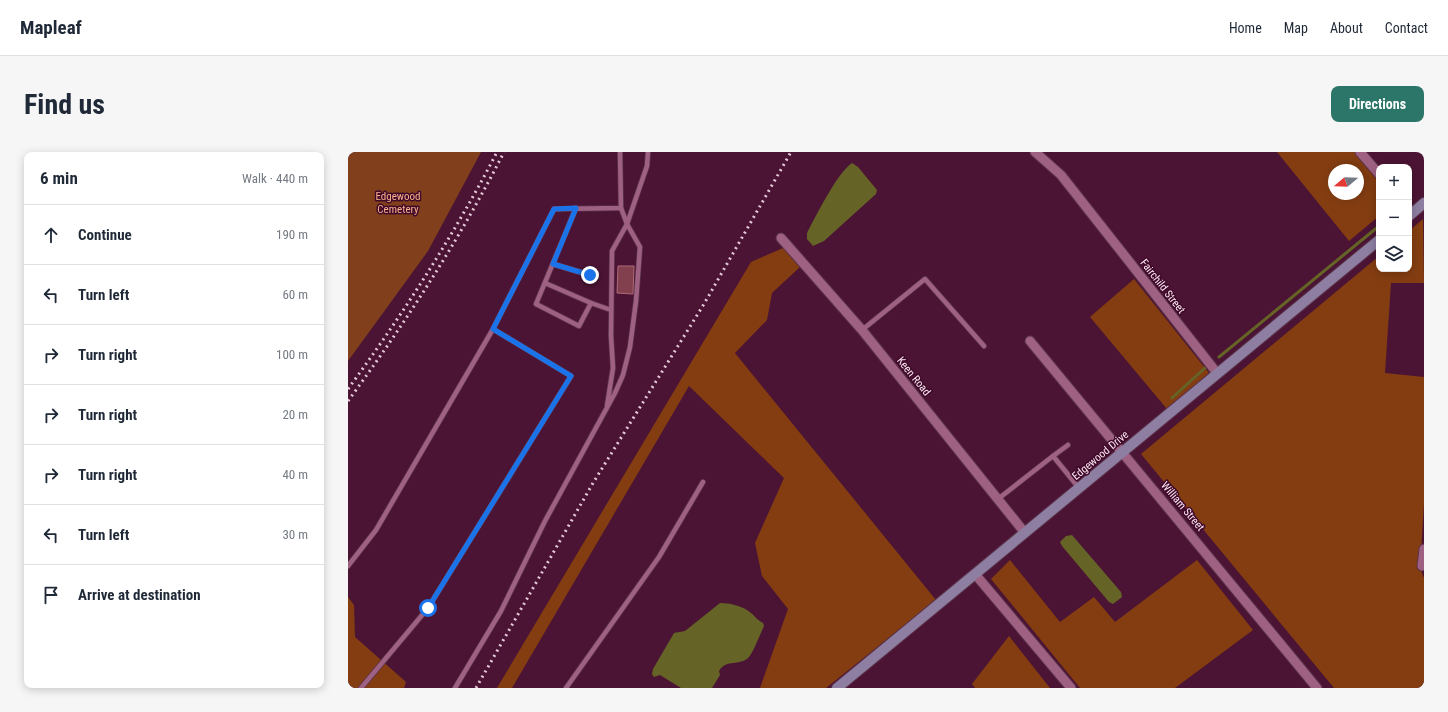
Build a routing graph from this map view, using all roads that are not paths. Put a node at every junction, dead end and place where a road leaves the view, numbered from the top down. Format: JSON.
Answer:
{"nodes":[{"id":1,"x":620,"y":152,"type":"edge"},
{"id":2,"x":648,"y":152,"type":"edge"},
{"id":3,"x":1035,"y":152,"type":"edge"},
{"id":4,"x":1360,"y":152,"type":"edge"},
{"id":5,"x":1376,"y":171,"type":"edge"},
{"id":6,"x":1424,"y":203,"type":"edge"},
{"id":7,"x":576,"y":208,"type":"junction"},
{"id":8,"x":621,"y":208,"type":"junction"},
{"id":9,"x":1412,"y":212,"type":"edge"},
{"id":10,"x":627,"y":224,"type":"junction"},
{"id":11,"x":782,"y":238,"type":"dead end"},
{"id":12,"x":1376,"y":242,"type":"edge"},
{"id":13,"x":553,"y":264,"type":"junction"},
{"id":14,"x":590,"y":275,"type":"dead end"},
{"id":15,"x":545,"y":283,"type":"junction"},
{"id":16,"x":591,"y":302,"type":"junction"},
{"id":17,"x":611,"y":310,"type":"junction"},
{"id":18,"x":493,"y":329,"type":"junction"},
{"id":19,"x":862,"y":330,"type":"junction"},
{"id":20,"x":1030,"y":341,"type":"dead end"},
{"id":21,"x":984,"y":346,"type":"dead end"},
{"id":22,"x":1216,"y":373,"type":"junction"},
{"id":23,"x":607,"y":406,"type":"junction"},
{"id":24,"x":1068,"y":445,"type":"dead end"},
{"id":25,"x":1123,"y":452,"type":"junction"},
{"id":26,"x":1053,"y":456,"type":"junction"},
{"id":27,"x":703,"y":482,"type":"dead end"},
{"id":28,"x":1079,"y":488,"type":"junction"},
{"id":29,"x":998,"y":499,"type":"junction"},
{"id":30,"x":1024,"y":533,"type":"junction"},
{"id":31,"x":1424,"y":549,"type":"edge"},
{"id":32,"x":348,"y":566,"type":"edge"},
{"id":33,"x":1422,"y":566,"type":"dead end"},
{"id":34,"x":975,"y":574,"type":"junction"},
{"id":35,"x":361,"y":688,"type":"edge"},
{"id":36,"x":455,"y":688,"type":"edge"},
{"id":37,"x":566,"y":688,"type":"edge"},
{"id":38,"x":838,"y":688,"type":"edge"},
{"id":39,"x":1071,"y":688,"type":"edge"},
{"id":40,"x":1317,"y":688,"type":"edge"}],
"edges":[{"from":1,"to":8,"type":"lane"},
{"from":2,"to":10,"type":"lane"},
{"from":3,"to":22,"type":"street","name":"Fairchild Street"},
{"from":4,"to":5,"type":"street"},
{"from":6,"to":9,"type":"street"},
{"from":7,"to":8,"type":"lane"},
{"from":7,"to":13,"type":"lane"},
{"from":7,"to":18,"type":"lane"},
{"from":8,"to":10,"type":"lane"},
{"from":10,"to":17,"type":"lane"},
{"from":10,"to":23,"type":"lane"},
{"from":11,"to":19,"type":"street","name":"Keen Road"},
{"from":12,"to":22,"type":"street","name":"Edgewood Drive"},
{"from":13,"to":14,"type":"lane"},
{"from":13,"to":15,"type":"lane"},
{"from":15,"to":16,"type":"lane"},
{"from":15,"to":16,"type":"lane"},
{"from":16,"to":17,"type":"lane"},
{"from":17,"to":23,"type":"lane"},
{"from":18,"to":32,"type":"lane"},
{"from":18,"to":35,"type":"lane"},
{"from":19,"to":21,"type":"lane"},
{"from":19,"to":29,"type":"street","name":"Keen Road"},
{"from":20,"to":25,"type":"street","name":"William Street"},
{"from":22,"to":25,"type":"street","name":"Edgewood Drive"},
{"from":23,"to":36,"type":"lane"},
{"from":24,"to":26,"type":"lane"},
{"from":25,"to":28,"type":"street","name":"Edgewood Drive"},
{"from":25,"to":40,"type":"street","name":"William Street"},
{"from":26,"to":28,"type":"lane"},
{"from":26,"to":29,"type":"lane"},
{"from":27,"to":37,"type":"lane"},
{"from":28,"to":30,"type":"street","name":"Edgewood Drive"},
{"from":29,"to":30,"type":"street","name":"Keen Road"},
{"from":30,"to":34,"type":"street","name":"Edgewood Drive"},
{"from":31,"to":33,"type":"street"},
{"from":34,"to":38,"type":"street","name":"Edgewood Drive"},
{"from":34,"to":39,"type":"street"}]}
